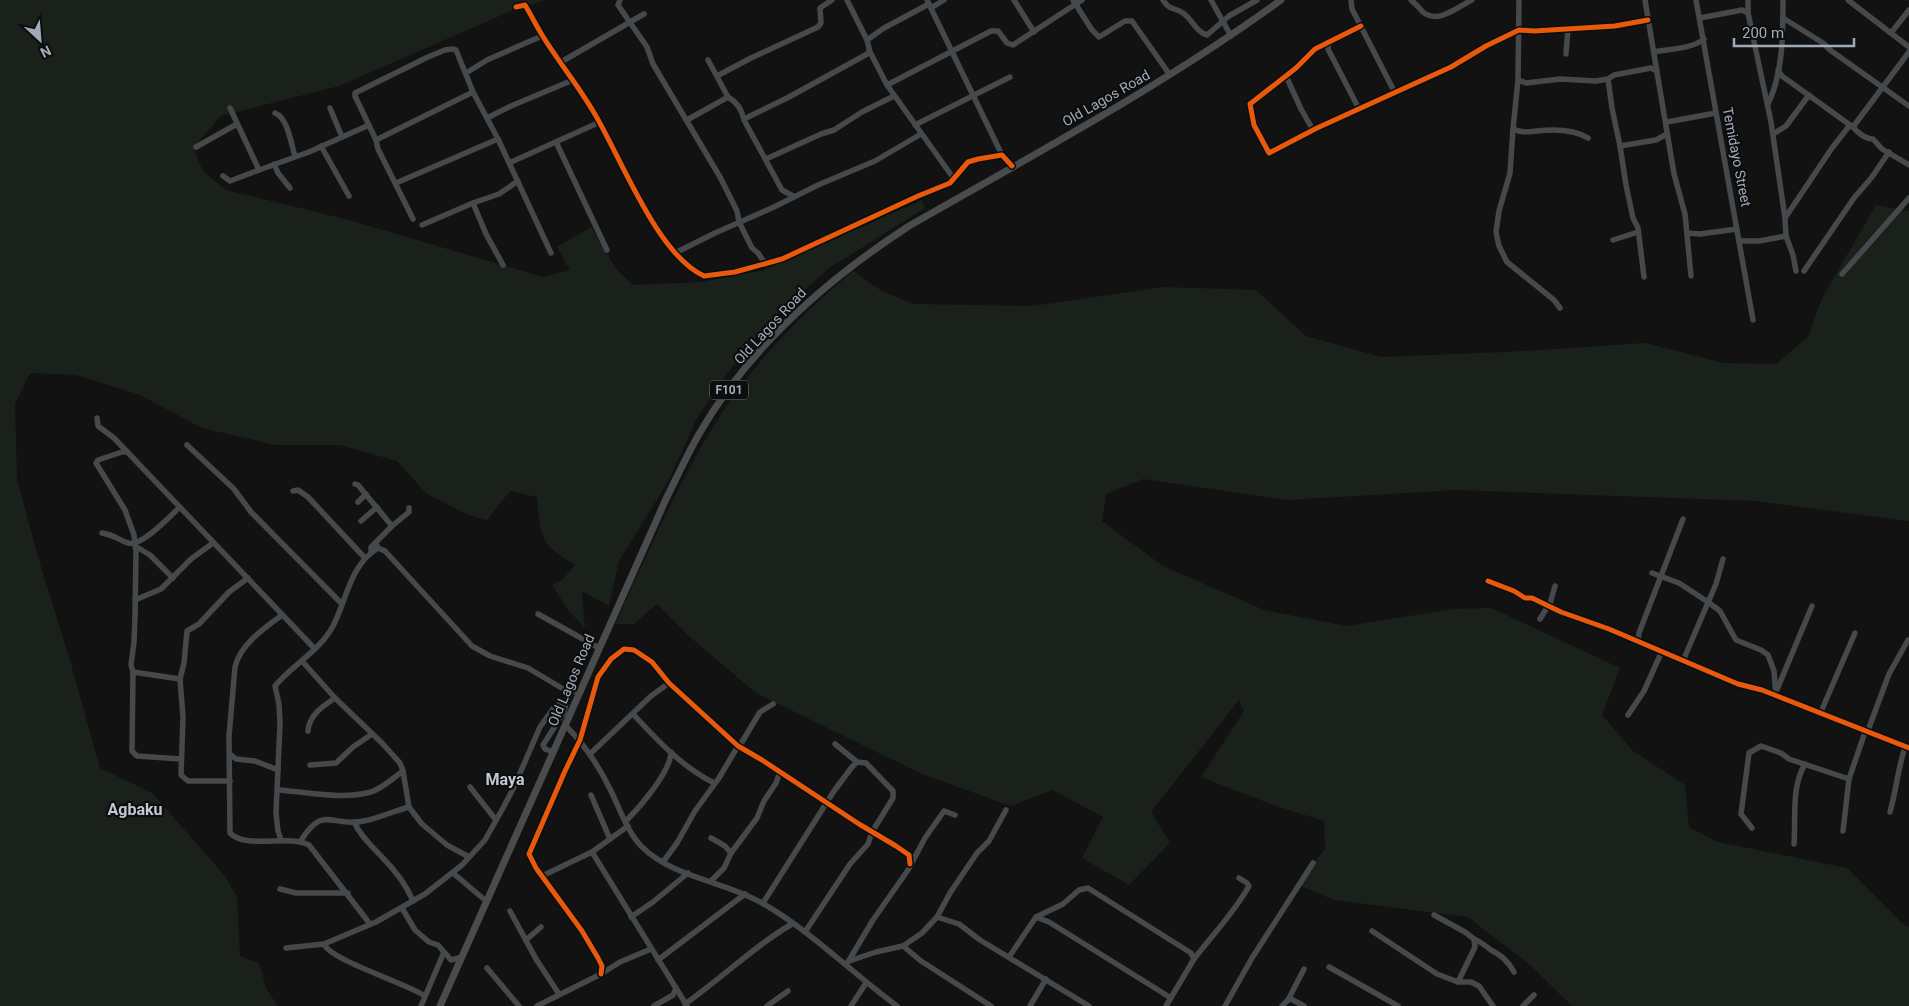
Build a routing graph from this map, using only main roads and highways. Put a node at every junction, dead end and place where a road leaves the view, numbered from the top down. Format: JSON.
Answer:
{"nodes":[{"id":1,"x":1281,"y":0,"type":"edge"},
{"id":2,"x":440,"y":1006,"type":"edge"}],
"edges":[{"from":1,"to":2,"type":"main road","name":"Old Lagos Road","number":"F101"}]}
